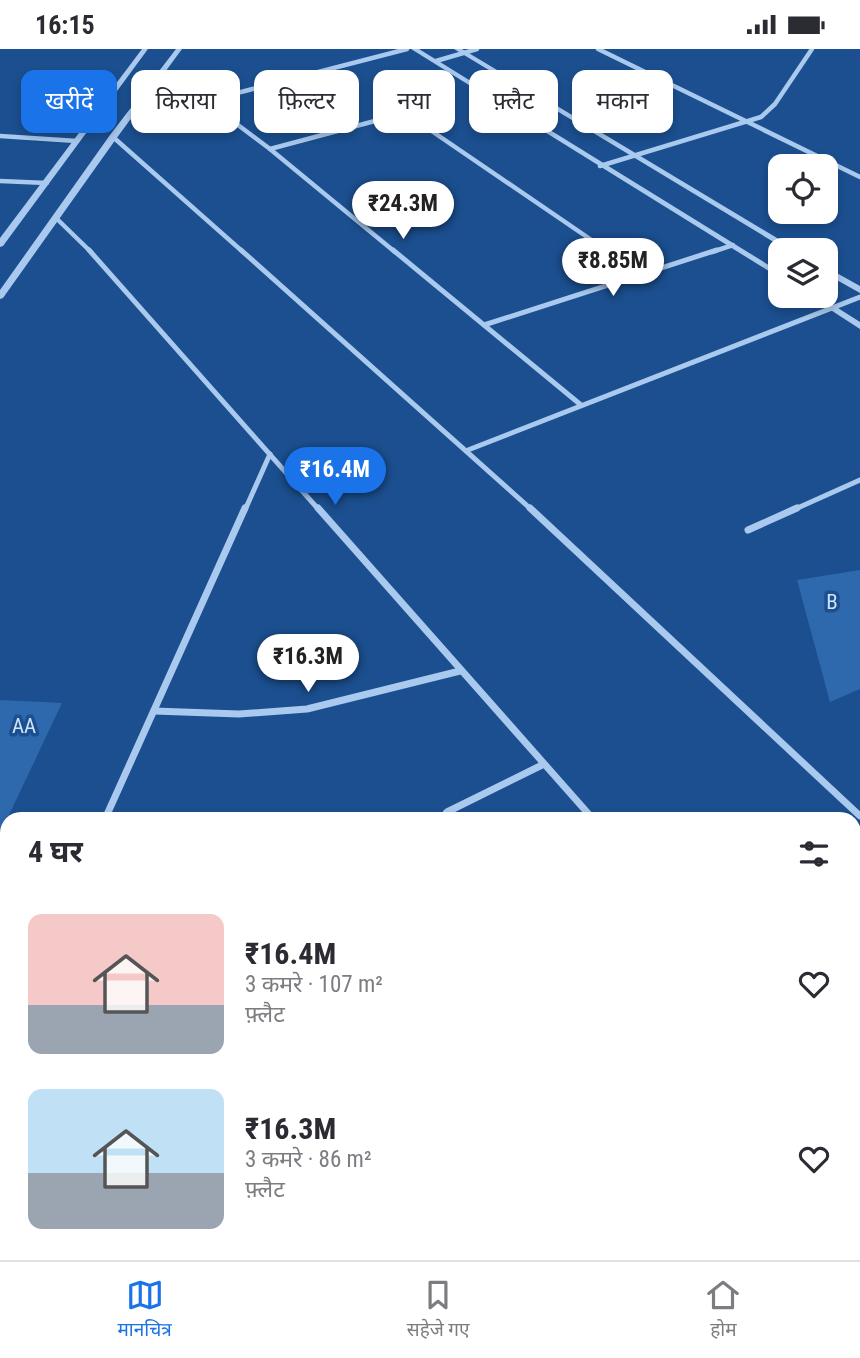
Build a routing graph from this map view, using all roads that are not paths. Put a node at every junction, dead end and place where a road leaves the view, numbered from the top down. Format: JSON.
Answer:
{"nodes":[{"id":1,"x":145,"y":49,"type":"edge"},
{"id":2,"x":179,"y":49,"type":"edge"},
{"id":3,"x":407,"y":49,"type":"edge"},
{"id":4,"x":414,"y":49,"type":"edge"},
{"id":5,"x":477,"y":49,"type":"edge"},
{"id":6,"x":598,"y":49,"type":"edge"},
{"id":7,"x":812,"y":49,"type":"edge"},
{"id":8,"x":461,"y":51,"type":"edge"},
{"id":9,"x":436,"y":61,"type":"junction"},
{"id":10,"x":240,"y":92,"type":"edge"},
{"id":11,"x":131,"y":117,"type":"edge"},
{"id":12,"x":126,"y":118,"type":"junction"},
{"id":13,"x":749,"y":121,"type":"junction"},
{"id":14,"x":240,"y":126,"type":"edge"},
{"id":15,"x":0,"y":136,"type":"edge"},
{"id":16,"x":113,"y":137,"type":"junction"},
{"id":17,"x":77,"y":141,"type":"junction"},
{"id":18,"x":270,"y":149,"type":"junction"},
{"id":19,"x":635,"y":156,"type":"junction"},
{"id":20,"x":600,"y":166,"type":"junction"},
{"id":21,"x":860,"y":177,"type":"edge"},
{"id":22,"x":0,"y":181,"type":"edge"},
{"id":23,"x":47,"y":183,"type":"junction"},
{"id":24,"x":55,"y":218,"type":"junction"},
{"id":25,"x":773,"y":238,"type":"edge"},
{"id":26,"x":0,"y":244,"type":"edge"},
{"id":27,"x":733,"y":245,"type":"junction"},
{"id":28,"x":768,"y":267,"type":"edge"},
{"id":29,"x":643,"y":275,"type":"junction"},
{"id":30,"x":838,"y":277,"type":"edge"},
{"id":31,"x":860,"y":290,"type":"edge"},
{"id":32,"x":0,"y":296,"type":"edge"},
{"id":33,"x":860,"y":297,"type":"edge"},
{"id":34,"x":838,"y":306,"type":"edge"},
{"id":35,"x":832,"y":308,"type":"joint"},
{"id":36,"x":484,"y":325,"type":"junction"},
{"id":37,"x":860,"y":326,"type":"edge"},
{"id":38,"x":581,"y":405,"type":"junction"},
{"id":39,"x":468,"y":450,"type":"junction"},
{"id":40,"x":270,"y":454,"type":"junction"},
{"id":41,"x":860,"y":480,"type":"edge"},
{"id":42,"x":748,"y":530,"type":"dead end"},
{"id":43,"x":460,"y":671,"type":"junction"},
{"id":44,"x":154,"y":711,"type":"junction"},
{"id":45,"x":542,"y":765,"type":"junction"},
{"id":46,"x":108,"y":812,"type":"edge"},
{"id":47,"x":447,"y":812,"type":"edge"},
{"id":48,"x":586,"y":812,"type":"edge"},
{"id":49,"x":855,"y":812,"type":"edge"}],
"edges":[{"from":1,"to":17,"type":"street"},
{"from":2,"to":12,"type":"street"},
{"from":3,"to":10,"type":"street"},
{"from":4,"to":9,"type":"street"},
{"from":5,"to":8,"type":"street"},
{"from":6,"to":13,"type":"street"},
{"from":7,"to":13,"type":"street"},
{"from":8,"to":9,"type":"street"},
{"from":8,"to":19,"type":"street"},
{"from":9,"to":20,"type":"street"},
{"from":11,"to":12,"type":"street"},
{"from":12,"to":16,"type":"street"},
{"from":13,"to":19,"type":"street"},
{"from":13,"to":21,"type":"street"},
{"from":14,"to":18,"type":"street"},
{"from":15,"to":17,"type":"street"},
{"from":16,"to":24,"type":"street"},
{"from":16,"to":39,"type":"street"},
{"from":17,"to":23,"type":"street"},
{"from":18,"to":29,"type":"street"},
{"from":18,"to":36,"type":"street"},
{"from":19,"to":20,"type":"street"},
{"from":19,"to":25,"type":"street"},
{"from":20,"to":27,"type":"street"},
{"from":22,"to":23,"type":"street"},
{"from":23,"to":26,"type":"street"},
{"from":24,"to":32,"type":"street"},
{"from":24,"to":40,"type":"street"},
{"from":27,"to":28,"type":"street"},
{"from":27,"to":29,"type":"street"},
{"from":29,"to":36,"type":"street"},
{"from":30,"to":31,"type":"street"},
{"from":33,"to":34,"type":"street"},
{"from":35,"to":37,"type":"street"},
{"from":35,"to":38,"type":"street"},
{"from":36,"to":38,"type":"street"},
{"from":38,"to":39,"type":"street"},
{"from":39,"to":49,"type":"street"},
{"from":40,"to":43,"type":"street"},
{"from":40,"to":44,"type":"street"},
{"from":41,"to":42,"type":"street"},
{"from":43,"to":44,"type":"street"},
{"from":43,"to":45,"type":"street"},
{"from":44,"to":46,"type":"street"},
{"from":45,"to":47,"type":"street"},
{"from":45,"to":48,"type":"street"}]}
